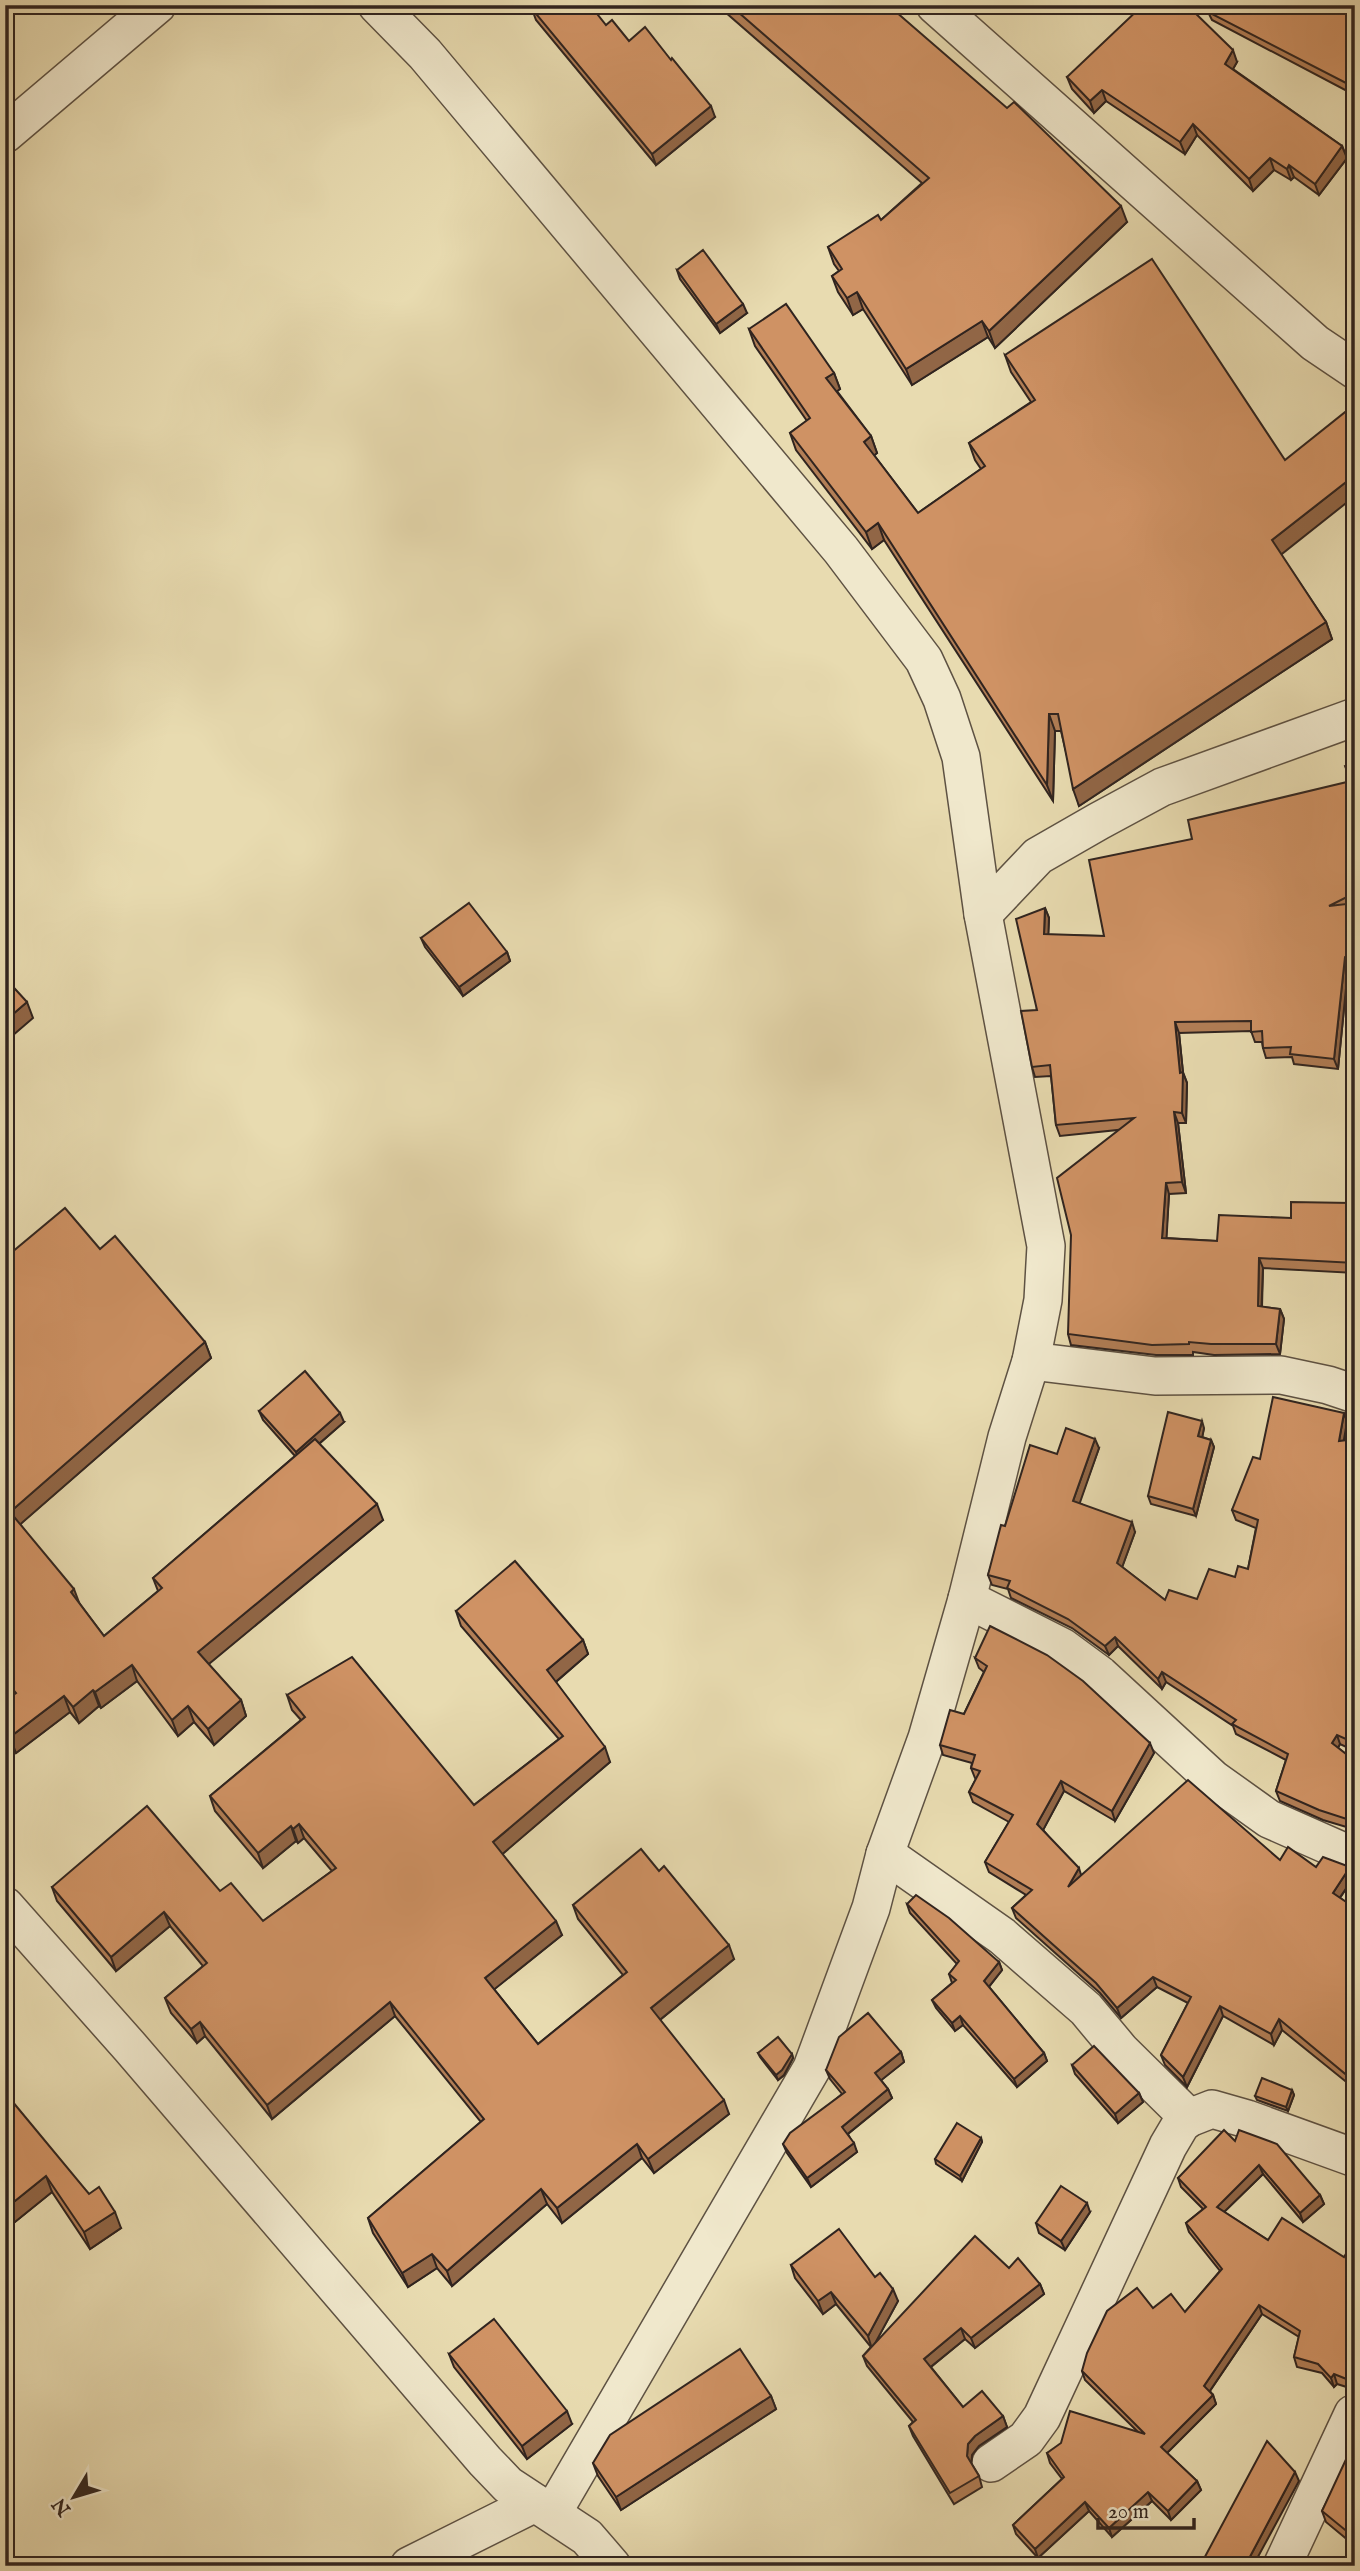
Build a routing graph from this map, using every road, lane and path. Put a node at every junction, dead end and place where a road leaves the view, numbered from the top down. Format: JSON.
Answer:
{"nodes":[{"id":1,"x":157,"y":5,"type":"edge"},
{"id":2,"x":377,"y":5,"type":"edge"},
{"id":3,"x":935,"y":5,"type":"edge"},
{"id":4,"x":5,"y":134,"type":"edge"},
{"id":5,"x":1355,"y":370,"type":"edge"},
{"id":6,"x":1355,"y":717,"type":"edge"},
{"id":7,"x":983,"y":914,"type":"junction"},
{"id":8,"x":1031,"y":1361,"type":"junction"},
{"id":9,"x":1355,"y":1394,"type":"edge"},
{"id":10,"x":967,"y":1599,"type":"junction"},
{"id":11,"x":885,"y":1854,"type":"junction"},
{"id":12,"x":1355,"y":1857,"type":"edge"},
{"id":13,"x":5,"y":1906,"type":"edge"},
{"id":14,"x":1189,"y":2118,"type":"junction"},
{"id":15,"x":1355,"y":2158,"type":"edge"},
{"id":16,"x":1353,"y":2414,"type":"edge"},
{"id":17,"x":991,"y":2463,"type":"dead end"},
{"id":18,"x":544,"y":2507,"type":"junction"},
{"id":19,"x":409,"y":2566,"type":"edge"},
{"id":20,"x":612,"y":2566,"type":"edge"},
{"id":21,"x":1282,"y":2566,"type":"edge"}],
"edges":[{"from":1,"to":4,"type":"street"},
{"from":2,"to":7,"type":"street"},
{"from":3,"to":5,"type":"street"},
{"from":6,"to":7,"type":"street"},
{"from":7,"to":8,"type":"street"},
{"from":8,"to":9,"type":"street"},
{"from":8,"to":10,"type":"street"},
{"from":10,"to":11,"type":"street"},
{"from":10,"to":12,"type":"street"},
{"from":11,"to":14,"type":"street"},
{"from":11,"to":18,"type":"street"},
{"from":13,"to":18,"type":"street"},
{"from":14,"to":15,"type":"street"},
{"from":14,"to":17,"type":"street"},
{"from":16,"to":21,"type":"street"},
{"from":18,"to":19,"type":"street"},
{"from":18,"to":20,"type":"street"}]}
